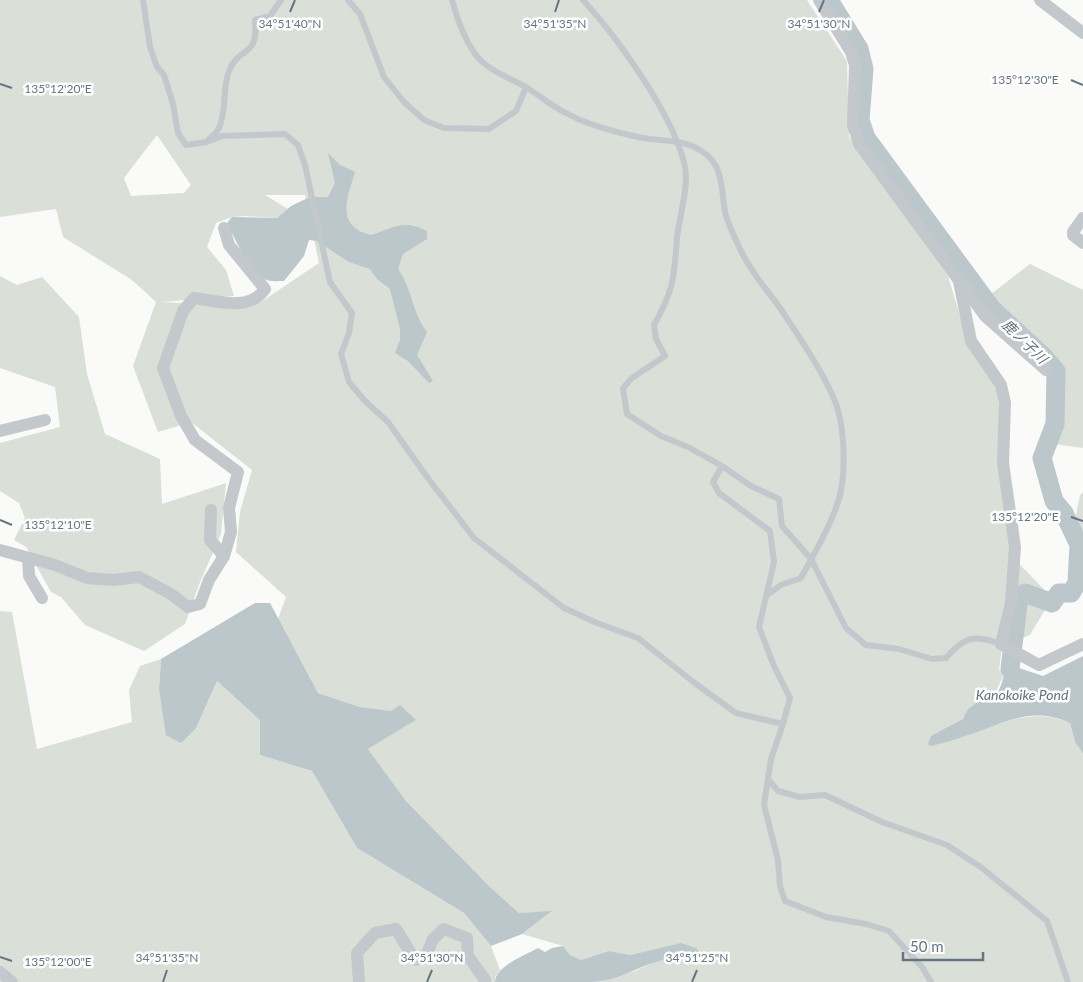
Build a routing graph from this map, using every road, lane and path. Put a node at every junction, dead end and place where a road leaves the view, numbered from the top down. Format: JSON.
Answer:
{"nodes":[{"id":1,"x":143,"y":0,"type":"edge"},
{"id":2,"x":281,"y":0,"type":"edge"},
{"id":3,"x":348,"y":0,"type":"edge"},
{"id":4,"x":452,"y":0,"type":"edge"},
{"id":5,"x":582,"y":0,"type":"edge"},
{"id":6,"x":819,"y":0,"type":"edge"},
{"id":7,"x":1040,"y":0,"type":"edge"},
{"id":8,"x":1082,"y":28,"type":"edge"},
{"id":9,"x":526,"y":87,"type":"junction"},
{"id":10,"x":677,"y":141,"type":"junction"},
{"id":11,"x":207,"y":142,"type":"junction"},
{"id":12,"x":1083,"y":218,"type":"edge"},
{"id":13,"x":224,"y":228,"type":"dead end"},
{"id":14,"x":1083,"y":243,"type":"edge"},
{"id":15,"x":959,"y":281,"type":"junction"},
{"id":16,"x":1046,"y":370,"type":"dead end"},
{"id":17,"x":45,"y":420,"type":"dead end"},
{"id":18,"x":0,"y":431,"type":"edge"},
{"id":19,"x":722,"y":466,"type":"junction"},
{"id":20,"x":211,"y":510,"type":"dead end"},
{"id":21,"x":0,"y":550,"type":"edge"},
{"id":22,"x":224,"y":556,"type":"junction"},
{"id":23,"x":28,"y":558,"type":"junction"},
{"id":24,"x":811,"y":559,"type":"junction"},
{"id":25,"x":767,"y":595,"type":"junction"},
{"id":26,"x":42,"y":598,"type":"dead end"},
{"id":27,"x":1001,"y":644,"type":"junction"},
{"id":28,"x":1083,"y":644,"type":"edge"},
{"id":29,"x":783,"y":724,"type":"junction"},
{"id":30,"x":768,"y":779,"type":"junction"},
{"id":31,"x":0,"y":972,"type":"edge"},
{"id":32,"x":485,"y":980,"type":"dead end"},
{"id":33,"x":12,"y":982,"type":"edge"},
{"id":34,"x":359,"y":982,"type":"edge"},
{"id":35,"x":931,"y":982,"type":"edge"},
{"id":36,"x":1068,"y":982,"type":"edge"}],
"edges":[{"from":1,"to":11,"type":"lane"},
{"from":2,"to":11,"type":"lane"},
{"from":3,"to":9,"type":"lane"},
{"from":4,"to":9,"type":"lane"},
{"from":5,"to":10,"type":"lane"},
{"from":6,"to":15,"type":"street"},
{"from":7,"to":8,"type":"street"},
{"from":9,"to":10,"type":"lane"},
{"from":10,"to":19,"type":"lane"},
{"from":10,"to":24,"type":"lane"},
{"from":11,"to":29,"type":"lane"},
{"from":12,"to":14,"type":"street"},
{"from":13,"to":22,"type":"street"},
{"from":15,"to":16,"type":"street"},
{"from":15,"to":27,"type":"street"},
{"from":17,"to":18,"type":"street"},
{"from":19,"to":24,"type":"lane"},
{"from":19,"to":25,"type":"lane"},
{"from":20,"to":22,"type":"street"},
{"from":21,"to":23,"type":"street"},
{"from":22,"to":23,"type":"street"},
{"from":23,"to":26,"type":"street"},
{"from":24,"to":25,"type":"lane"},
{"from":24,"to":27,"type":"lane"},
{"from":25,"to":29,"type":"lane"},
{"from":27,"to":28,"type":"street"},
{"from":29,"to":30,"type":"lane"},
{"from":30,"to":35,"type":"lane"},
{"from":30,"to":36,"type":"lane"},
{"from":31,"to":33,"type":"street"},
{"from":32,"to":34,"type":"street"}]}
